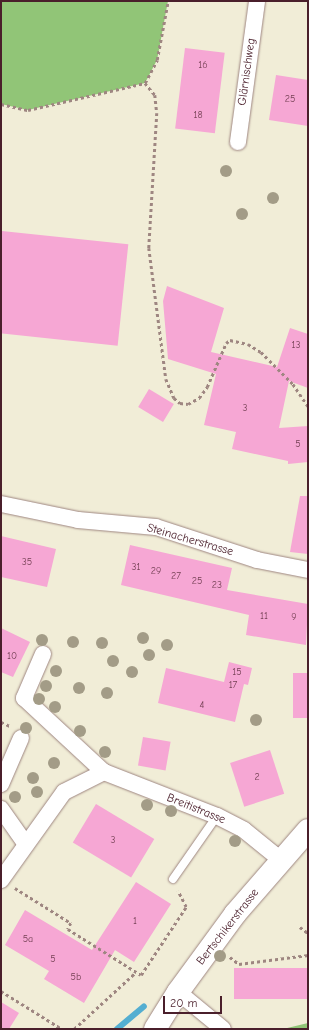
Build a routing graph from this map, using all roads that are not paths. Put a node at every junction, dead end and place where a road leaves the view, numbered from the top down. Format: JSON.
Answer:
{"nodes":[{"id":1,"x":257,"y":1,"type":"edge"},
{"id":2,"x":238,"y":142,"type":"dead end"},
{"id":3,"x":1,"y":504,"type":"edge"},
{"id":4,"x":308,"y":570,"type":"edge"},
{"id":5,"x":43,"y":654,"type":"dead end"},
{"id":6,"x":21,"y":738,"type":"dead end"},
{"id":7,"x":104,"y":772,"type":"junction"},
{"id":8,"x":1,"y":784,"type":"edge"},
{"id":9,"x":1,"y":809,"type":"edge"},
{"id":10,"x":217,"y":816,"type":"junction"},
{"id":11,"x":308,"y":830,"type":"edge"},
{"id":12,"x":25,"y":843,"type":"junction"},
{"id":13,"x":281,"y":860,"type":"junction"},
{"id":14,"x":173,"y":879,"type":"road end"},
{"id":15,"x":1,"y":880,"type":"edge"},
{"id":16,"x":178,"y":992,"type":"junction"},
{"id":17,"x":155,"y":1029,"type":"edge"},
{"id":18,"x":223,"y":1029,"type":"edge"}],
"edges":[{"from":1,"to":2,"type":"street","name":"Glärnischweg"},
{"from":3,"to":4,"type":"street","name":"Steinacherstrasse"},
{"from":5,"to":7,"type":"street","name":"Breitistrasse"},
{"from":6,"to":8,"type":"street"},
{"from":7,"to":10,"type":"street","name":"Breitistrasse"},
{"from":7,"to":12,"type":"street"},
{"from":9,"to":12,"type":"street"},
{"from":10,"to":13,"type":"street","name":"Breitistrasse"},
{"from":10,"to":14,"type":"lane"},
{"from":11,"to":13,"type":"street","name":"Bertschikerstrasse"},
{"from":12,"to":15,"type":"street"},
{"from":13,"to":16,"type":"street","name":"Bertschikerstrasse"},
{"from":16,"to":17,"type":"street","name":"Bertschikerstrasse"},
{"from":16,"to":18,"type":"street"}]}
